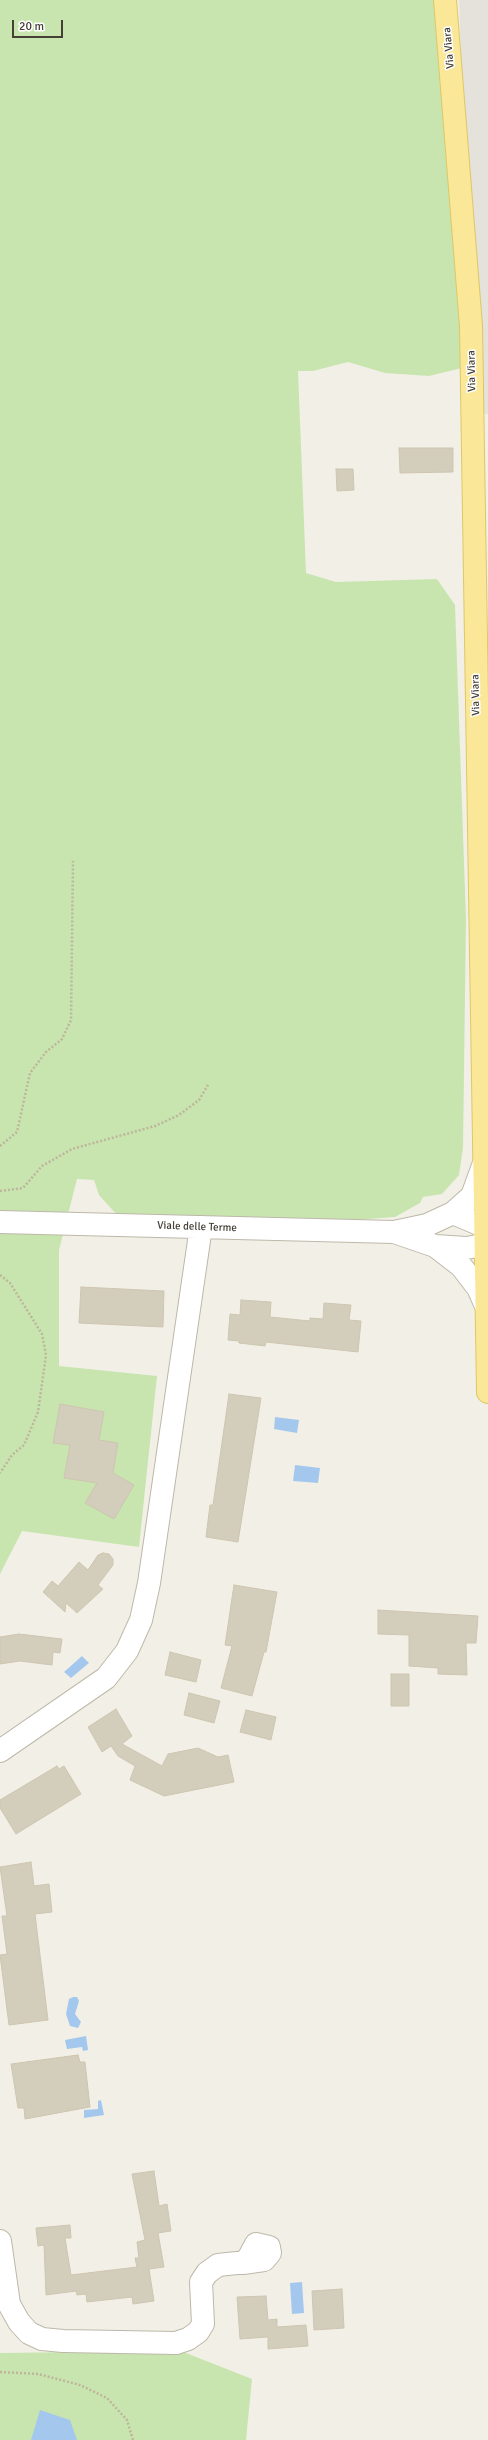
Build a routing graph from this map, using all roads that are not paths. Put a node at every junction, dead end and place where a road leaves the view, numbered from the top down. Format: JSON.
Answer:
{"nodes":[{"id":1,"x":445,"y":0,"type":"edge"},
{"id":2,"x":485,"y":1161,"type":"junction"},
{"id":3,"x":452,"y":1213,"type":"junction"},
{"id":4,"x":0,"y":1222,"type":"edge"},
{"id":5,"x":201,"y":1227,"type":"junction"},
{"id":6,"x":394,"y":1232,"type":"junction"},
{"id":7,"x":486,"y":1233,"type":"junction"},
{"id":8,"x":435,"y":1246,"type":"junction"},
{"id":9,"x":486,"y":1306,"type":"junction"},
{"id":10,"x":488,"y":1392,"type":"edge"},
{"id":11,"x":0,"y":1751,"type":"edge"},
{"id":12,"x":0,"y":2241,"type":"edge"},
{"id":13,"x":242,"y":2263,"type":"dead end"}],
"edges":[{"from":1,"to":2,"type":"main road","name":"Via Viara"},
{"from":2,"to":3,"type":"street","name":"Viale delle Terme"},
{"from":2,"to":7,"type":"main road","name":"Via Viara"},
{"from":3,"to":6,"type":"street","name":"Viale delle Terme"},
{"from":3,"to":7,"type":"street"},
{"from":4,"to":5,"type":"street","name":"Viale delle Terme"},
{"from":5,"to":6,"type":"street","name":"Viale delle Terme"},
{"from":5,"to":11,"type":"street"},
{"from":6,"to":8,"type":"street","name":"Viale delle Terme"},
{"from":7,"to":8,"type":"street","name":"Viale delle Terme"},
{"from":7,"to":9,"type":"main road","name":"Via Viara"},
{"from":8,"to":9,"type":"street","name":"Viale delle Terme"},
{"from":9,"to":10,"type":"main road","name":"Via Viara"},
{"from":12,"to":13,"type":"street"}]}
